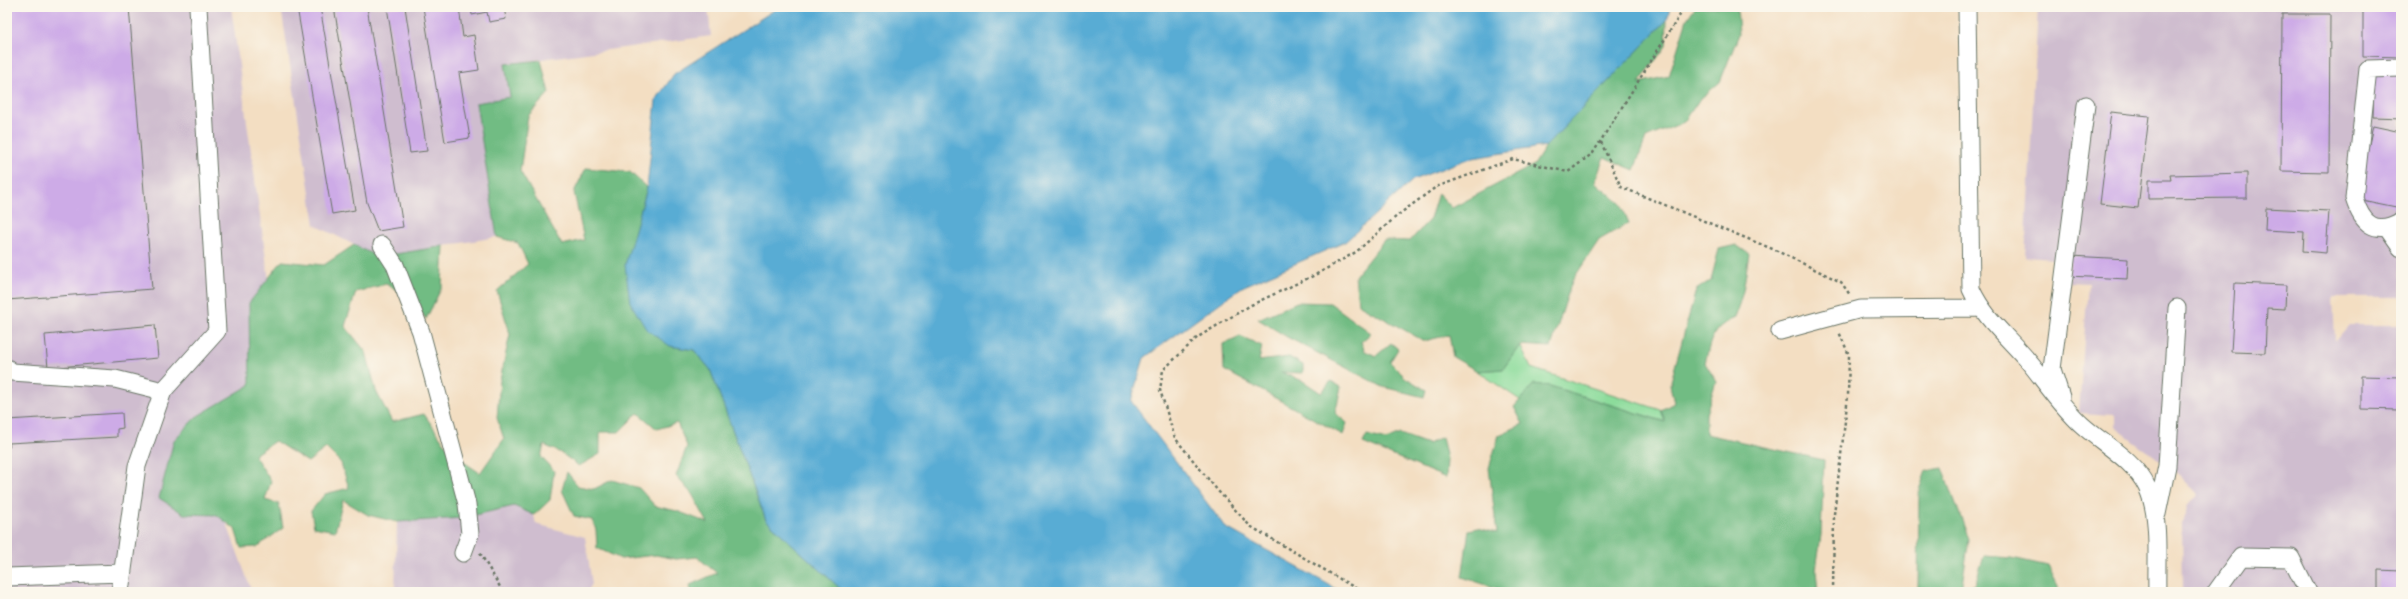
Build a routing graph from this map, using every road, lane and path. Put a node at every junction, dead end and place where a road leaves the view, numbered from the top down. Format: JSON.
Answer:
{"nodes":[{"id":1,"x":198,"y":7,"type":"edge"},
{"id":2,"x":1685,"y":7,"type":"edge"},
{"id":3,"x":1968,"y":7,"type":"edge"},
{"id":4,"x":2401,"y":68,"type":"edge"},
{"id":5,"x":2086,"y":105,"type":"dead end"},
{"id":6,"x":1601,"y":141,"type":"junction"},
{"id":7,"x":2394,"y":225,"type":"edge"},
{"id":8,"x":382,"y":245,"type":"dead end"},
{"id":9,"x":2401,"y":248,"type":"edge"},
{"id":10,"x":1980,"y":308,"type":"junction"},
{"id":11,"x":2177,"y":308,"type":"dead end"},
{"id":12,"x":1861,"y":309,"type":"junction"},
{"id":13,"x":1833,"y":317,"type":"junction"},
{"id":14,"x":1780,"y":331,"type":"dead end"},
{"id":15,"x":7,"y":368,"type":"edge"},
{"id":16,"x":163,"y":391,"type":"junction"},
{"id":17,"x":2066,"y":411,"type":"junction"},
{"id":18,"x":2156,"y":517,"type":"junction"},
{"id":19,"x":469,"y":535,"type":"junction"},
{"id":20,"x":463,"y":553,"type":"dead end"},
{"id":21,"x":122,"y":573,"type":"junction"},
{"id":22,"x":7,"y":577,"type":"edge"},
{"id":23,"x":120,"y":592,"type":"edge"},
{"id":24,"x":503,"y":592,"type":"edge"},
{"id":25,"x":1362,"y":592,"type":"edge"},
{"id":26,"x":1833,"y":592,"type":"edge"},
{"id":27,"x":2157,"y":592,"type":"edge"},
{"id":28,"x":2216,"y":592,"type":"edge"},
{"id":29,"x":2308,"y":592,"type":"edge"}],
"edges":[{"from":1,"to":16,"type":"street"},
{"from":2,"to":6,"type":"path"},
{"from":3,"to":10,"type":"street"},
{"from":4,"to":7,"type":"street"},
{"from":5,"to":17,"type":"street"},
{"from":6,"to":12,"type":"path"},
{"from":6,"to":25,"type":"path"},
{"from":7,"to":9,"type":"street"},
{"from":8,"to":19,"type":"street"},
{"from":10,"to":12,"type":"street"},
{"from":10,"to":17,"type":"street"},
{"from":11,"to":18,"type":"street"},
{"from":12,"to":13,"type":"street"},
{"from":13,"to":14,"type":"street"},
{"from":13,"to":26,"type":"path"},
{"from":15,"to":16,"type":"street"},
{"from":16,"to":21,"type":"street"},
{"from":17,"to":18,"type":"street"},
{"from":18,"to":27,"type":"street"},
{"from":19,"to":20,"type":"street"},
{"from":19,"to":24,"type":"path"},
{"from":21,"to":22,"type":"street"},
{"from":21,"to":23,"type":"street"},
{"from":28,"to":29,"type":"street"}]}
